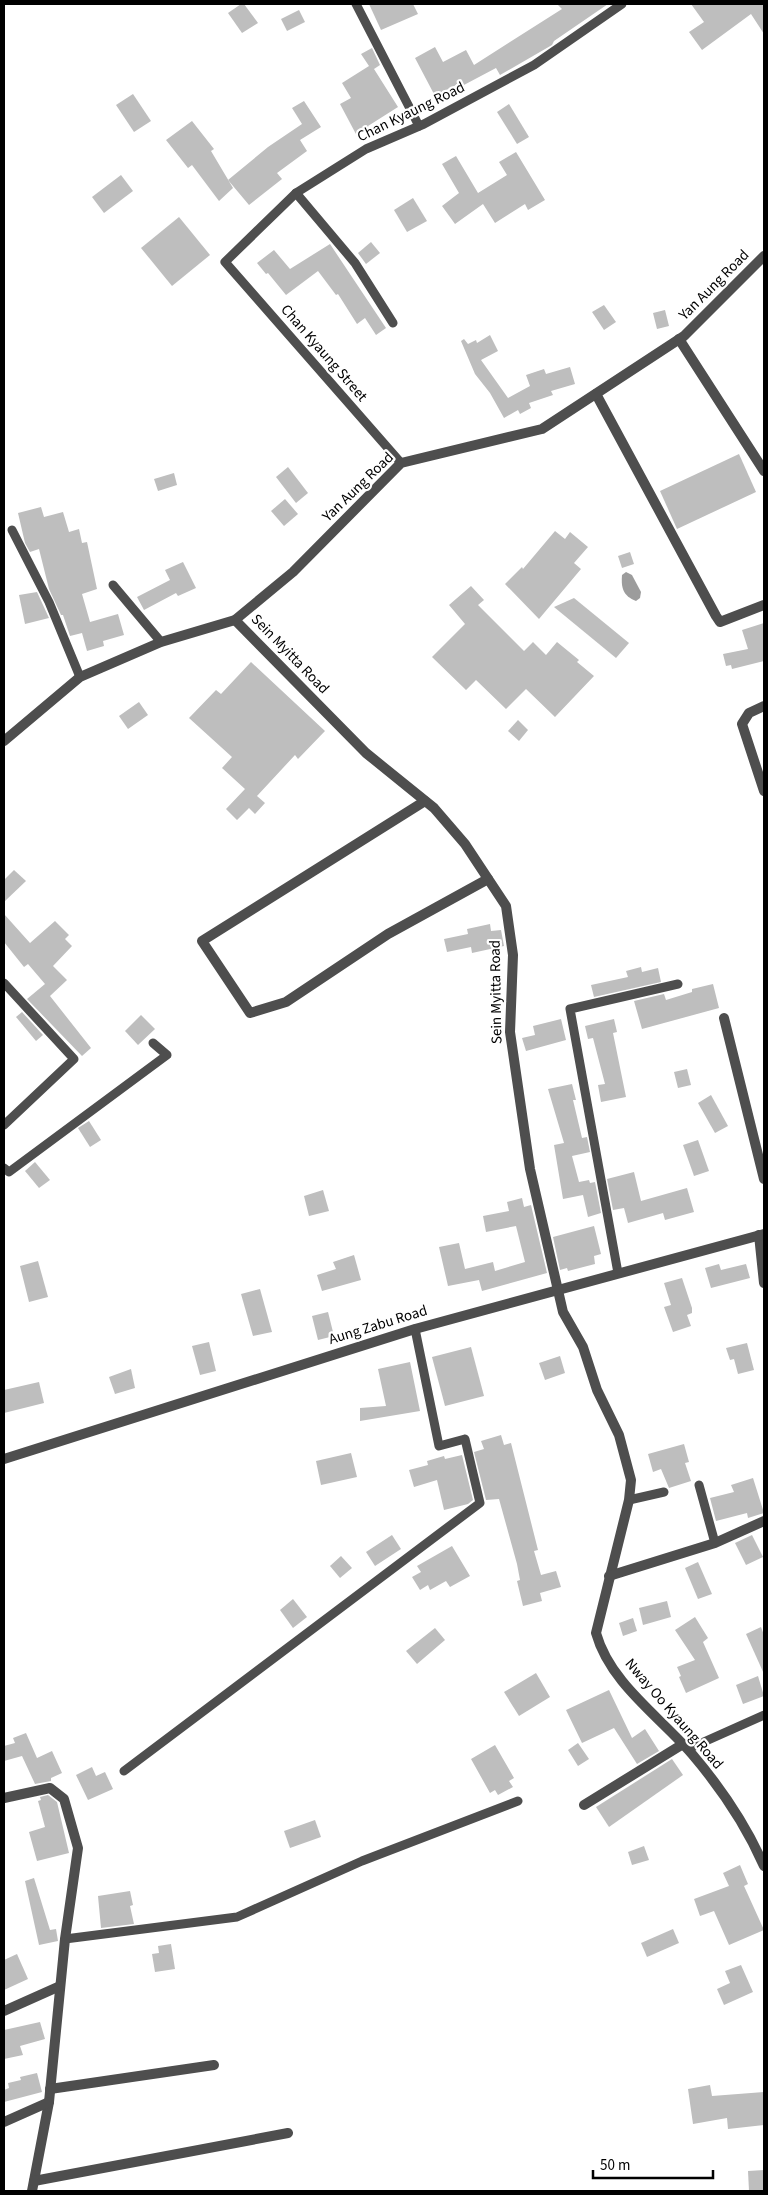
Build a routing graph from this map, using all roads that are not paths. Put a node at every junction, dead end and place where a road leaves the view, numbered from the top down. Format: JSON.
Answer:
{"nodes":[{"id":1,"x":356,"y":4,"type":"edge"},
{"id":2,"x":622,"y":4,"type":"edge"},
{"id":3,"x":419,"y":126,"type":"junction"},
{"id":4,"x":296,"y":193,"type":"junction"},
{"id":5,"x":764,"y":256,"type":"edge"},
{"id":6,"x":393,"y":323,"type":"dead end"},
{"id":7,"x":679,"y":339,"type":"junction"},
{"id":8,"x":596,"y":394,"type":"junction"},
{"id":9,"x":401,"y":463,"type":"junction"},
{"id":10,"x":764,"y":471,"type":"edge"},
{"id":11,"x":12,"y":530,"type":"dead end"},
{"id":12,"x":113,"y":586,"type":"dead end"},
{"id":13,"x":764,"y":605,"type":"edge"},
{"id":14,"x":235,"y":620,"type":"junction"},
{"id":15,"x":161,"y":642,"type":"junction"},
{"id":16,"x":80,"y":676,"type":"junction"},
{"id":17,"x":764,"y":706,"type":"edge"},
{"id":18,"x":4,"y":741,"type":"edge"},
{"id":19,"x":764,"y":790,"type":"edge"},
{"id":20,"x":425,"y":800,"type":"junction"},
{"id":21,"x":488,"y":879,"type":"junction"},
{"id":22,"x":4,"y":984,"type":"edge"},
{"id":23,"x":678,"y":984,"type":"dead end"},
{"id":24,"x":724,"y":1018,"type":"dead end"},
{"id":25,"x":153,"y":1043,"type":"dead end"},
{"id":26,"x":4,"y":1125,"type":"edge"},
{"id":27,"x":4,"y":1168,"type":"edge"},
{"id":28,"x":764,"y":1178,"type":"edge"},
{"id":29,"x":762,"y":1235,"type":"edge"},
{"id":30,"x":618,"y":1273,"type":"junction"},
{"id":31,"x":764,"y":1283,"type":"edge"},
{"id":32,"x":560,"y":1289,"type":"junction"},
{"id":33,"x":415,"y":1329,"type":"junction"},
{"id":34,"x":4,"y":1459,"type":"edge"},
{"id":35,"x":699,"y":1485,"type":"dead end"},
{"id":36,"x":664,"y":1492,"type":"dead end"},
{"id":37,"x":629,"y":1500,"type":"junction"},
{"id":38,"x":764,"y":1521,"type":"edge"},
{"id":39,"x":715,"y":1544,"type":"junction"},
{"id":40,"x":609,"y":1576,"type":"junction"},
{"id":41,"x":764,"y":1715,"type":"edge"},
{"id":42,"x":685,"y":1747,"type":"junction"},
{"id":43,"x":124,"y":1771,"type":"dead end"},
{"id":44,"x":4,"y":1798,"type":"edge"},
{"id":45,"x":518,"y":1801,"type":"dead end"},
{"id":46,"x":584,"y":1805,"type":"dead end"},
{"id":47,"x":764,"y":1866,"type":"edge"},
{"id":48,"x":65,"y":1939,"type":"junction"},
{"id":49,"x":60,"y":1986,"type":"junction"},
{"id":50,"x":4,"y":2011,"type":"edge"},
{"id":51,"x":214,"y":2065,"type":"dead end"},
{"id":52,"x":50,"y":2089,"type":"junction"},
{"id":53,"x":49,"y":2102,"type":"junction"},
{"id":54,"x":4,"y":2122,"type":"edge"},
{"id":55,"x":288,"y":2133,"type":"dead end"},
{"id":56,"x":33,"y":2186,"type":"edge"}],
"edges":[{"from":1,"to":3,"type":"lane"},
{"from":2,"to":3,"type":"lane","name":"Chan Kyaung Road"},
{"from":3,"to":4,"type":"lane","name":"Chan Kyaung Road"},
{"from":4,"to":6,"type":"lane"},
{"from":4,"to":9,"type":"lane","name":"Chan Kyaung Street"},
{"from":5,"to":7,"type":"street","name":"Yan Aung Road"},
{"from":7,"to":8,"type":"street","name":"Yan Aung Road"},
{"from":7,"to":10,"type":"street"},
{"from":8,"to":9,"type":"street","name":"Yan Aung Road"},
{"from":8,"to":13,"type":"street"},
{"from":9,"to":14,"type":"street","name":"Yan Aung Road"},
{"from":11,"to":16,"type":"lane"},
{"from":12,"to":15,"type":"lane"},
{"from":14,"to":15,"type":"street","name":"Yan Aung Road"},
{"from":14,"to":20,"type":"street","name":"Sein Myitta Road"},
{"from":15,"to":16,"type":"street","name":"Yan Aung Road"},
{"from":16,"to":18,"type":"street","name":"Yan Aung Road"},
{"from":17,"to":19,"type":"street"},
{"from":20,"to":21,"type":"street","name":"Sein Myitta Road"},
{"from":20,"to":21,"type":"street"},
{"from":21,"to":32,"type":"street","name":"Sein Myitta Road"},
{"from":22,"to":26,"type":"lane"},
{"from":23,"to":30,"type":"lane"},
{"from":24,"to":28,"type":"street"},
{"from":25,"to":27,"type":"lane"},
{"from":29,"to":30,"type":"street","name":"Aung Zabu Road"},
{"from":29,"to":31,"type":"street"},
{"from":30,"to":32,"type":"street","name":"Aung Zabu Road"},
{"from":32,"to":33,"type":"street","name":"Aung Zabu Road"},
{"from":32,"to":37,"type":"street","name":"Nway Oo Kyaung Road"},
{"from":33,"to":34,"type":"street","name":"Aung Zabu Road"},
{"from":33,"to":43,"type":"lane"},
{"from":35,"to":39,"type":"lane"},
{"from":36,"to":37,"type":"lane"},
{"from":37,"to":40,"type":"street","name":"Nway Oo Kyaung Road"},
{"from":38,"to":39,"type":"street"},
{"from":39,"to":40,"type":"street"},
{"from":40,"to":42,"type":"street","name":"Nway Oo Kyaung Road"},
{"from":41,"to":42,"type":"lane"},
{"from":42,"to":46,"type":"street"},
{"from":42,"to":47,"type":"street","name":"Nway Oo Kyaung Road"},
{"from":44,"to":48,"type":"street"},
{"from":45,"to":48,"type":"lane"},
{"from":48,"to":49,"type":"street"},
{"from":49,"to":50,"type":"street"},
{"from":49,"to":52,"type":"street"},
{"from":51,"to":52,"type":"street"},
{"from":52,"to":53,"type":"street"},
{"from":53,"to":54,"type":"street"},
{"from":53,"to":56,"type":"street"},
{"from":55,"to":56,"type":"street"}]}
